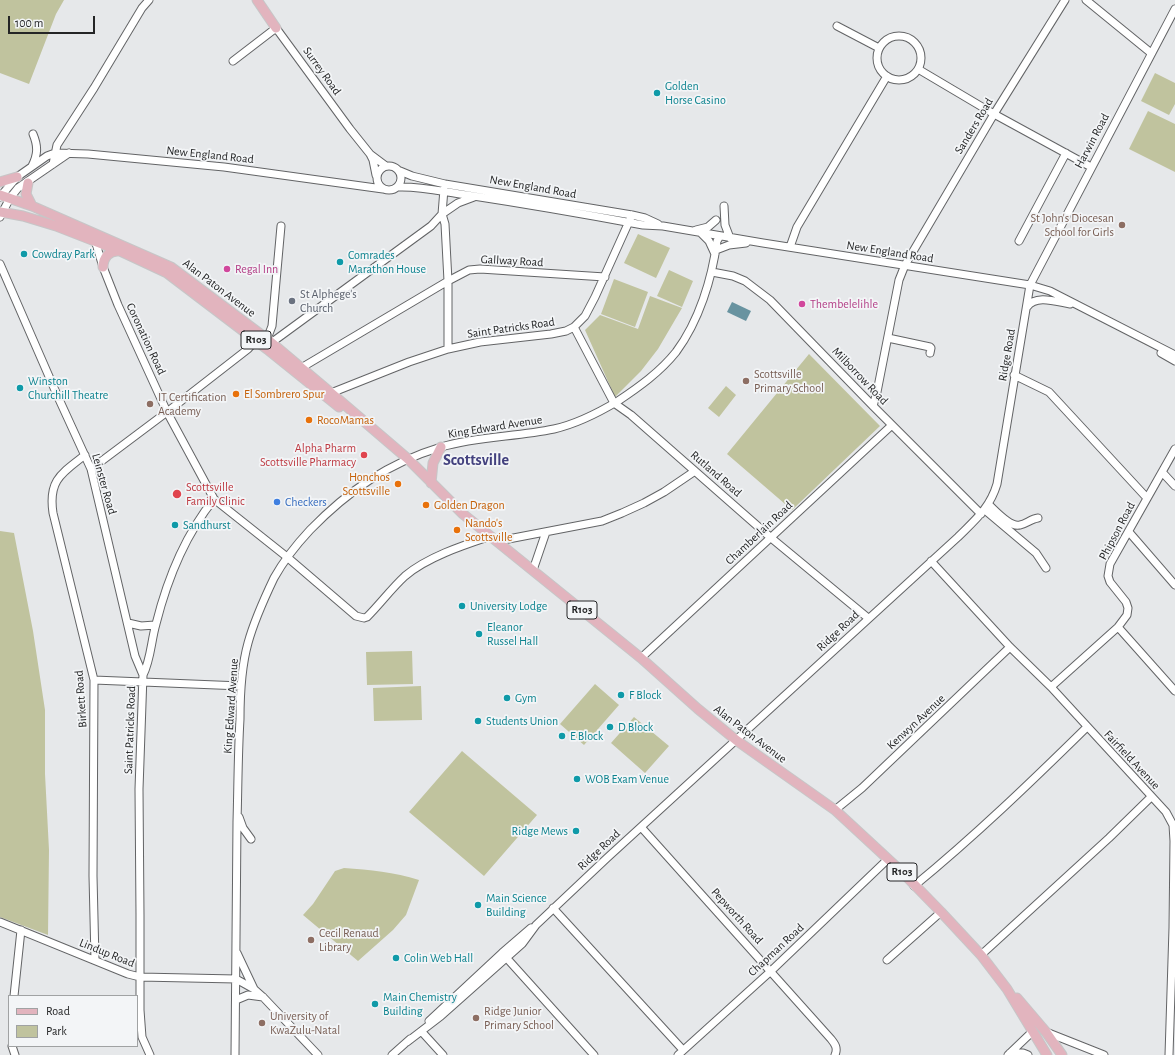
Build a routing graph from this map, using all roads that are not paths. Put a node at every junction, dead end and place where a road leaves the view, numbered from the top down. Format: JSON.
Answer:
{"nodes":[{"id":1,"x":149,"y":0,"type":"edge"},
{"id":2,"x":257,"y":0,"type":"edge"},
{"id":3,"x":1065,"y":0,"type":"edge"},
{"id":4,"x":1086,"y":0,"type":"edge"},
{"id":5,"x":1175,"y":9,"type":"edge"},
{"id":6,"x":837,"y":26,"type":"dead end"},
{"id":7,"x":276,"y":28,"type":"junction"},
{"id":8,"x":880,"y":48,"type":"junction"},
{"id":9,"x":1151,"y":53,"type":"junction"},
{"id":10,"x":233,"y":61,"type":"dead end"},
{"id":11,"x":918,"y":69,"type":"junction"},
{"id":12,"x":886,"y":76,"type":"junction"},
{"id":13,"x":994,"y":114,"type":"junction"},
{"id":14,"x":33,"y":134,"type":"dead end"},
{"id":15,"x":55,"y":153,"type":"junction"},
{"id":16,"x":69,"y":153,"type":"junction"},
{"id":17,"x":1066,"y":153,"type":"junction"},
{"id":18,"x":370,"y":154,"type":"junction"},
{"id":19,"x":53,"y":164,"type":"junction"},
{"id":20,"x":386,"y":166,"type":"junction"},
{"id":21,"x":32,"y":167,"type":"junction"},
{"id":22,"x":1091,"y":167,"type":"junction"},
{"id":23,"x":400,"y":171,"type":"junction"},
{"id":24,"x":376,"y":177,"type":"junction"},
{"id":25,"x":17,"y":178,"type":"junction"},
{"id":26,"x":0,"y":182,"type":"edge"},
{"id":27,"x":28,"y":183,"type":"junction"},
{"id":28,"x":348,"y":184,"type":"junction"},
{"id":29,"x":445,"y":184,"type":"junction"},
{"id":30,"x":398,"y":187,"type":"junction"},
{"id":31,"x":383,"y":189,"type":"junction"},
{"id":32,"x":444,"y":192,"type":"junction"},
{"id":33,"x":3,"y":196,"type":"edge"},
{"id":34,"x":476,"y":197,"type":"junction"},
{"id":35,"x":32,"y":206,"type":"junction"},
{"id":36,"x":724,"y":206,"type":"dead end"},
{"id":37,"x":1,"y":212,"type":"edge"},
{"id":38,"x":442,"y":214,"type":"junction"},
{"id":39,"x":632,"y":215,"type":"junction"},
{"id":40,"x":716,"y":220,"type":"dead end"},
{"id":41,"x":629,"y":222,"type":"junction"},
{"id":42,"x":281,"y":226,"type":"dead end"},
{"id":43,"x":663,"y":226,"type":"junction"},
{"id":44,"x":692,"y":231,"type":"junction"},
{"id":45,"x":700,"y":233,"type":"junction"},
{"id":46,"x":94,"y":237,"type":"junction"},
{"id":47,"x":717,"y":237,"type":"junction"},
{"id":48,"x":730,"y":238,"type":"junction"},
{"id":49,"x":1019,"y":241,"type":"dead end"},
{"id":50,"x":763,"y":243,"type":"junction"},
{"id":51,"x":790,"y":247,"type":"junction"},
{"id":52,"x":120,"y":251,"type":"junction"},
{"id":53,"x":715,"y":252,"type":"junction"},
{"id":54,"x":0,"y":264,"type":"edge"},
{"id":55,"x":905,"y":265,"type":"junction"},
{"id":56,"x":103,"y":267,"type":"junction"},
{"id":57,"x":712,"y":272,"type":"junction"},
{"id":58,"x":605,"y":277,"type":"junction"},
{"id":59,"x":448,"y":281,"type":"junction"},
{"id":60,"x":1030,"y":285,"type":"junction"},
{"id":61,"x":1078,"y":306,"type":"junction"},
{"id":62,"x":1027,"y":307,"type":"junction"},
{"id":63,"x":1107,"y":321,"type":"junction"},
{"id":64,"x":574,"y":327,"type":"junction"},
{"id":65,"x":888,"y":338,"type":"junction"},
{"id":66,"x":256,"y":340,"type":"junction"},
{"id":67,"x":269,"y":341,"type":"junction"},
{"id":68,"x":448,"y":349,"type":"junction"},
{"id":69,"x":930,"y":352,"type":"dead end"},
{"id":70,"x":1174,"y":359,"type":"edge"},
{"id":71,"x":301,"y":368,"type":"junction"},
{"id":72,"x":1014,"y":375,"type":"junction"},
{"id":73,"x":332,"y":393,"type":"junction"},
{"id":74,"x":614,"y":403,"type":"junction"},
{"id":75,"x":873,"y":406,"type":"junction"},
{"id":76,"x":167,"y":412,"type":"junction"},
{"id":77,"x":892,"y":425,"type":"junction"},
{"id":78,"x":441,"y":447,"type":"junction"},
{"id":79,"x":1175,"y":449,"type":"edge"},
{"id":80,"x":85,"y":455,"type":"junction"},
{"id":81,"x":404,"y":461,"type":"junction"},
{"id":82,"x":91,"y":468,"type":"junction"},
{"id":83,"x":695,"y":471,"type":"junction"},
{"id":84,"x":1162,"y":472,"type":"junction"},
{"id":85,"x":431,"y":483,"type":"junction"},
{"id":86,"x":1175,"y":486,"type":"edge"},
{"id":87,"x":1147,"y":498,"type":"junction"},
{"id":88,"x":214,"y":499,"type":"junction"},
{"id":89,"x":985,"y":509,"type":"junction"},
{"id":90,"x":463,"y":514,"type":"junction"},
{"id":91,"x":1038,"y":518,"type":"dead end"},
{"id":92,"x":546,"y":532,"type":"junction"},
{"id":93,"x":1129,"y":532,"type":"junction"},
{"id":94,"x":770,"y":537,"type":"junction"},
{"id":95,"x":495,"y":539,"type":"junction"},
{"id":96,"x":287,"y":557,"type":"junction"},
{"id":97,"x":931,"y":562,"type":"junction"},
{"id":98,"x":1046,"y":568,"type":"dead end"},
{"id":99,"x":533,"y":570,"type":"junction"},
{"id":100,"x":1175,"y":585,"type":"edge"},
{"id":101,"x":868,"y":618,"type":"junction"},
{"id":102,"x":128,"y":623,"type":"junction"},
{"id":103,"x":155,"y":625,"type":"junction"},
{"id":104,"x":1118,"y":627,"type":"junction"},
{"id":105,"x":1010,"y":647,"type":"junction"},
{"id":106,"x":641,"y":658,"type":"junction"},
{"id":107,"x":143,"y":678,"type":"junction"},
{"id":108,"x":94,"y":680,"type":"junction"},
{"id":109,"x":241,"y":686,"type":"junction"},
{"id":110,"x":1051,"y":687,"type":"junction"},
{"id":111,"x":1175,"y":692,"type":"edge"},
{"id":112,"x":1087,"y":727,"type":"junction"},
{"id":113,"x":736,"y":740,"type":"junction"},
{"id":114,"x":1151,"y":797,"type":"junction"},
{"id":115,"x":835,"y":810,"type":"junction"},
{"id":116,"x":237,"y":811,"type":"junction"},
{"id":117,"x":641,"y":827,"type":"junction"},
{"id":118,"x":251,"y":839,"type":"dead end"},
{"id":119,"x":888,"y":859,"type":"junction"},
{"id":120,"x":914,"y":886,"type":"junction"},
{"id":121,"x":553,"y":908,"type":"junction"},
{"id":122,"x":941,"y":912,"type":"junction"},
{"id":123,"x":0,"y":922,"type":"edge"},
{"id":124,"x":21,"y":930,"type":"junction"},
{"id":125,"x":236,"y":949,"type":"junction"},
{"id":126,"x":504,"y":955,"type":"junction"},
{"id":127,"x":981,"y":955,"type":"junction"},
{"id":128,"x":95,"y":960,"type":"junction"},
{"id":129,"x":887,"y":960,"type":"dead end"},
{"id":130,"x":771,"y":971,"type":"junction"},
{"id":131,"x":140,"y":977,"type":"junction"},
{"id":132,"x":236,"y":979,"type":"junction"},
{"id":133,"x":254,"y":989,"type":"junction"},
{"id":134,"x":1007,"y":989,"type":"junction"},
{"id":135,"x":14,"y":995,"type":"edge"},
{"id":136,"x":264,"y":996,"type":"junction"},
{"id":137,"x":236,"y":1000,"type":"junction"},
{"id":138,"x":422,"y":1032,"type":"junction"},
{"id":139,"x":1032,"y":1032,"type":"junction"},
{"id":140,"x":1046,"y":1032,"type":"junction"},
{"id":141,"x":407,"y":1042,"type":"junction"},
{"id":142,"x":680,"y":1052,"type":"edge"},
{"id":143,"x":1009,"y":1054,"type":"edge"},
{"id":144,"x":150,"y":1055,"type":"edge"},
{"id":145,"x":235,"y":1055,"type":"edge"},
{"id":146,"x":318,"y":1055,"type":"edge"},
{"id":147,"x":392,"y":1055,"type":"edge"},
{"id":148,"x":443,"y":1055,"type":"edge"},
{"id":149,"x":594,"y":1055,"type":"edge"},
{"id":150,"x":835,"y":1055,"type":"edge"},
{"id":151,"x":1028,"y":1055,"type":"edge"},
{"id":152,"x":1047,"y":1055,"type":"edge"},
{"id":153,"x":1062,"y":1055,"type":"edge"},
{"id":154,"x":1104,"y":1055,"type":"edge"},
{"id":155,"x":1169,"y":1055,"type":"edge"}],
"edges":[{"from":1,"to":15,"type":"street"},
{"from":2,"to":7,"type":"main road","name":"Surrey Road"},
{"from":3,"to":13,"type":"street","name":"Sanders Road"},
{"from":4,"to":9,"type":"street"},
{"from":5,"to":9,"type":"street","name":"Harwin Road"},
{"from":6,"to":8,"type":"street"},
{"from":7,"to":10,"type":"street"},
{"from":7,"to":18,"type":"street","name":"Surrey Road"},
{"from":8,"to":11,"type":"street"},
{"from":8,"to":12,"type":"street"},
{"from":9,"to":22,"type":"street","name":"Harwin Road"},
{"from":11,"to":12,"type":"street"},
{"from":11,"to":13,"type":"street"},
{"from":12,"to":51,"type":"street"},
{"from":13,"to":17,"type":"street"},
{"from":13,"to":55,"type":"street","name":"Sanders Road"},
{"from":14,"to":21,"type":"street"},
{"from":15,"to":16,"type":"street","name":"New England Road"},
{"from":15,"to":19,"type":"street"},
{"from":15,"to":21,"type":"street","name":"New England Road"},
{"from":16,"to":19,"type":"street"},
{"from":16,"to":28,"type":"street","name":"New England Road"},
{"from":17,"to":22,"type":"street"},
{"from":17,"to":49,"type":"street"},
{"from":18,"to":20,"type":"street","name":"Surrey Road"},
{"from":18,"to":24,"type":"street","name":"Surrey Road"},
{"from":19,"to":27,"type":"street"},
{"from":20,"to":23,"type":"street"},
{"from":20,"to":24,"type":"street"},
{"from":21,"to":25,"type":"street","name":"New England Road"},
{"from":22,"to":60,"type":"street","name":"Harwin Road"},
{"from":23,"to":29,"type":"street","name":"New England Road"},
{"from":23,"to":30,"type":"street"},
{"from":24,"to":28,"type":"street","name":"New England Road"},
{"from":24,"to":31,"type":"street"},
{"from":25,"to":26,"type":"main road"},
{"from":25,"to":33,"type":"street","name":"New England Road"},
{"from":27,"to":33,"type":"street"},
{"from":27,"to":35,"type":"main road"},
{"from":28,"to":31,"type":"street","name":"New England Road"},
{"from":29,"to":32,"type":"street"},
{"from":29,"to":39,"type":"street","name":"New England Road"},
{"from":30,"to":31,"type":"street"},
{"from":30,"to":32,"type":"street","name":"New England Road"},
{"from":32,"to":34,"type":"street","name":"New England Road"},
{"from":32,"to":38,"type":"street"},
{"from":33,"to":35,"type":"main road","name":"Alan Paton Avenue","number":"R103"},
{"from":33,"to":37,"type":"street"},
{"from":34,"to":38,"type":"street"},
{"from":34,"to":41,"type":"street","name":"New England Road"},
{"from":35,"to":46,"type":"main road","name":"Alan Paton Avenue","number":"R103"},
{"from":36,"to":48,"type":"street"},
{"from":37,"to":46,"type":"main road","name":"Alan Paton Avenue","number":"R103"},
{"from":38,"to":59,"type":"street"},
{"from":38,"to":67,"type":"street"},
{"from":39,"to":41,"type":"street"},
{"from":39,"to":43,"type":"street","name":"New England Road"},
{"from":40,"to":44,"type":"street"},
{"from":41,"to":43,"type":"street","name":"New England Road"},
{"from":41,"to":58,"type":"street"},
{"from":42,"to":67,"type":"street"},
{"from":43,"to":44,"type":"street","name":"New England Road"},
{"from":44,"to":45,"type":"street","name":"New England Road"},
{"from":45,"to":47,"type":"street","name":"New England Road"},
{"from":45,"to":53,"type":"street"},
{"from":46,"to":52,"type":"main road","name":"Alan Paton Avenue","number":"R103"},
{"from":46,"to":56,"type":"street","name":"Coronation Road"},
{"from":46,"to":67,"type":"main road","name":"Alan Paton Avenue","number":"R103"},
{"from":47,"to":48,"type":"street","name":"New England Road"},
{"from":47,"to":53,"type":"street","name":"King Edward Avenue"},
{"from":48,"to":50,"type":"street","name":"New England Road"},
{"from":50,"to":51,"type":"street","name":"New England Road"},
{"from":50,"to":53,"type":"street"},
{"from":51,"to":55,"type":"street","name":"New England Road"},
{"from":52,"to":56,"type":"main road"},
{"from":52,"to":66,"type":"main road","name":"Alan Paton Avenue","number":"R103"},
{"from":53,"to":57,"type":"street","name":"King Edward Avenue"},
{"from":54,"to":80,"type":"street","name":"Leinster Road"},
{"from":55,"to":60,"type":"street","name":"New England Road"},
{"from":55,"to":65,"type":"street","name":"Sanders Road"},
{"from":56,"to":76,"type":"street","name":"Coronation Road"},
{"from":57,"to":74,"type":"street","name":"King Edward Avenue"},
{"from":57,"to":75,"type":"street","name":"Milborrow Road"},
{"from":58,"to":59,"type":"street","name":"Gallway Road"},
{"from":58,"to":64,"type":"street"},
{"from":59,"to":68,"type":"street"},
{"from":59,"to":71,"type":"street","name":"Gallway Road"},
{"from":60,"to":61,"type":"street","name":"New England Road"},
{"from":60,"to":62,"type":"street","name":"Ridge Road"},
{"from":61,"to":62,"type":"street"},
{"from":61,"to":63,"type":"street","name":"New England Road"},
{"from":62,"to":72,"type":"street","name":"Ridge Road"},
{"from":63,"to":70,"type":"street","name":"New England Road"},
{"from":63,"to":70,"type":"street","name":"New England Road"},
{"from":64,"to":68,"type":"street","name":"Saint Patricks Road"},
{"from":64,"to":74,"type":"street","name":"Rutland Road"},
{"from":65,"to":69,"type":"street"},
{"from":65,"to":75,"type":"street","name":"Sanders Road"},
{"from":66,"to":76,"type":"street"},
{"from":66,"to":81,"type":"main road","name":"Alan Paton Avenue","number":"R103"},
{"from":67,"to":71,"type":"main road","name":"Alan Paton Avenue","number":"R103"},
{"from":68,"to":73,"type":"street","name":"Saint Patricks Road"},
{"from":71,"to":73,"type":"main road","name":"Alan Paton Avenue","number":"R103"},
{"from":72,"to":87,"type":"street"},
{"from":72,"to":89,"type":"street","name":"Ridge Road"},
{"from":73,"to":81,"type":"main road","name":"Alan Paton Avenue","number":"R103"},
{"from":74,"to":78,"type":"street","name":"King Edward Avenue"},
{"from":74,"to":83,"type":"street","name":"Rutland Road"},
{"from":75,"to":77,"type":"street","name":"Milborrow Road"},
{"from":76,"to":82,"type":"street"},
{"from":76,"to":88,"type":"street","name":"Coronation Road"},
{"from":77,"to":89,"type":"street","name":"Milborrow Road"},
{"from":77,"to":94,"type":"street","name":"Chamberlain Road"},
{"from":78,"to":81,"type":"street","name":"King Edward Avenue"},
{"from":78,"to":85,"type":"main road"},
{"from":79,"to":84,"type":"street","name":"Phipson Road"},
{"from":80,"to":82,"type":"street","name":"Leinster Road"},
{"from":80,"to":108,"type":"street","name":"Birkett Road"},
{"from":81,"to":85,"type":"main road","name":"Alan Paton Avenue","number":"R103"},
{"from":81,"to":90,"type":"main road","name":"Alan Paton Avenue","number":"R103"},
{"from":81,"to":96,"type":"street","name":"King Edward Avenue"},
{"from":82,"to":102,"type":"street","name":"Leinster Road"},
{"from":83,"to":92,"type":"street"},
{"from":83,"to":94,"type":"street","name":"Rutland Road"},
{"from":84,"to":86,"type":"street"},
{"from":84,"to":87,"type":"street","name":"Phipson Road"},
{"from":85,"to":90,"type":"main road","name":"Alan Paton Avenue","number":"R103"},
{"from":87,"to":93,"type":"street","name":"Phipson Road"},
{"from":88,"to":96,"type":"street","name":"Coronation Road"},
{"from":88,"to":103,"type":"street","name":"Saint Patricks Road"},
{"from":89,"to":91,"type":"street"},
{"from":89,"to":97,"type":"street","name":"Ridge Road"},
{"from":89,"to":98,"type":"street"},
{"from":90,"to":95,"type":"main road","name":"Alan Paton Avenue","number":"R103"},
{"from":92,"to":95,"type":"street"},
{"from":92,"to":99,"type":"street"},
{"from":93,"to":100,"type":"street"},
{"from":93,"to":104,"type":"street","name":"Phipson Road"},
{"from":94,"to":101,"type":"street","name":"Rutland Road"},
{"from":94,"to":106,"type":"street","name":"Chamberlain Road"},
{"from":95,"to":96,"type":"street","name":"Coronation Road"},
{"from":95,"to":99,"type":"main road","name":"Alan Paton Avenue","number":"R103"},
{"from":96,"to":109,"type":"street","name":"King Edward Avenue"},
{"from":97,"to":101,"type":"street","name":"Ridge Road"},
{"from":97,"to":105,"type":"street","name":"Fairfield Avenue"},
{"from":99,"to":106,"type":"main road","name":"Alan Paton Avenue","number":"R103"},
{"from":101,"to":113,"type":"street","name":"Ridge Road"},
{"from":102,"to":103,"type":"street"},
{"from":102,"to":107,"type":"street","name":"Leinster Road"},
{"from":103,"to":107,"type":"street","name":"Saint Patricks Road"},
{"from":104,"to":110,"type":"street","name":"Phipson Road"},
{"from":104,"to":111,"type":"street"},
{"from":105,"to":110,"type":"street","name":"Fairfield Avenue"},
{"from":105,"to":115,"type":"street","name":"Kenwyn Avenue"},
{"from":106,"to":113,"type":"main road","name":"Alan Paton Avenue","number":"R103"},
{"from":107,"to":108,"type":"street"},
{"from":107,"to":109,"type":"street"},
{"from":107,"to":131,"type":"street","name":"Saint Patricks Road"},
{"from":108,"to":128,"type":"street","name":"Birkett Road"},
{"from":109,"to":116,"type":"street","name":"King Edward Avenue"},
{"from":110,"to":112,"type":"street","name":"Fairfield Avenue"},
{"from":112,"to":114,"type":"street","name":"Fairfield Avenue"},
{"from":112,"to":120,"type":"street"},
{"from":113,"to":115,"type":"main road","name":"Alan Paton Avenue","number":"R103"},
{"from":113,"to":117,"type":"street","name":"Ridge Road"},
{"from":114,"to":127,"type":"street"},
{"from":114,"to":155,"type":"street","name":"Fairfield Avenue"},
{"from":115,"to":119,"type":"main road","name":"Alan Paton Avenue","number":"R103"},
{"from":116,"to":118,"type":"street"},
{"from":116,"to":125,"type":"street","name":"King Edward Avenue"},
{"from":117,"to":121,"type":"street","name":"Ridge Road"},
{"from":117,"to":130,"type":"street","name":"Pepworth Road"},
{"from":119,"to":120,"type":"main road","name":"Alan Paton Avenue","number":"R103"},
{"from":119,"to":130,"type":"street","name":"Chapman Road"},
{"from":120,"to":122,"type":"main road","name":"Alan Paton Avenue","number":"R103"},
{"from":121,"to":126,"type":"street","name":"Ridge Road"},
{"from":121,"to":142,"type":"street"},
{"from":122,"to":127,"type":"main road","name":"Alan Paton Avenue","number":"R103"},
{"from":122,"to":129,"type":"street"},
{"from":123,"to":124,"type":"street","name":"Lindup Road"},
{"from":124,"to":128,"type":"street","name":"Lindup Road"},
{"from":124,"to":135,"type":"street"},
{"from":125,"to":132,"type":"street","name":"King Edward Avenue"},
{"from":125,"to":133,"type":"street"},
{"from":126,"to":138,"type":"street","name":"Ridge Road"},
{"from":126,"to":141,"type":"street","name":"Ridge Road"},
{"from":126,"to":149,"type":"street"},
{"from":127,"to":134,"type":"main road","name":"Alan Paton Avenue","number":"R103"},
{"from":128,"to":131,"type":"street","name":"Lindup Road"},
{"from":130,"to":142,"type":"street","name":"Chapman Road"},
{"from":130,"to":150,"type":"street","name":"Pepworth Road"},
{"from":131,"to":132,"type":"street","name":"Lindup Road"},
{"from":131,"to":144,"type":"street","name":"Saint Patricks Road"},
{"from":132,"to":133,"type":"street"},
{"from":132,"to":137,"type":"street","name":"King Edward Avenue"},
{"from":133,"to":136,"type":"street"},
{"from":134,"to":139,"type":"main road","name":"Alan Paton Avenue","number":"R103"},
{"from":134,"to":140,"type":"main road","name":"Alan Paton Avenue","number":"R103"},
{"from":136,"to":137,"type":"street"},
{"from":136,"to":146,"type":"street"},
{"from":137,"to":145,"type":"street","name":"King Edward Avenue"},
{"from":138,"to":141,"type":"street","name":"Ridge Road"},
{"from":138,"to":148,"type":"street"},
{"from":139,"to":143,"type":"street"},
{"from":139,"to":152,"type":"main road","name":"Alan Paton Avenue","number":"R103"},
{"from":140,"to":153,"type":"main road","name":"Alan Paton Avenue","number":"R103"},
{"from":140,"to":154,"type":"street"},
{"from":141,"to":147,"type":"street","name":"Ridge Road"},
{"from":143,"to":151,"type":"street"}]}
